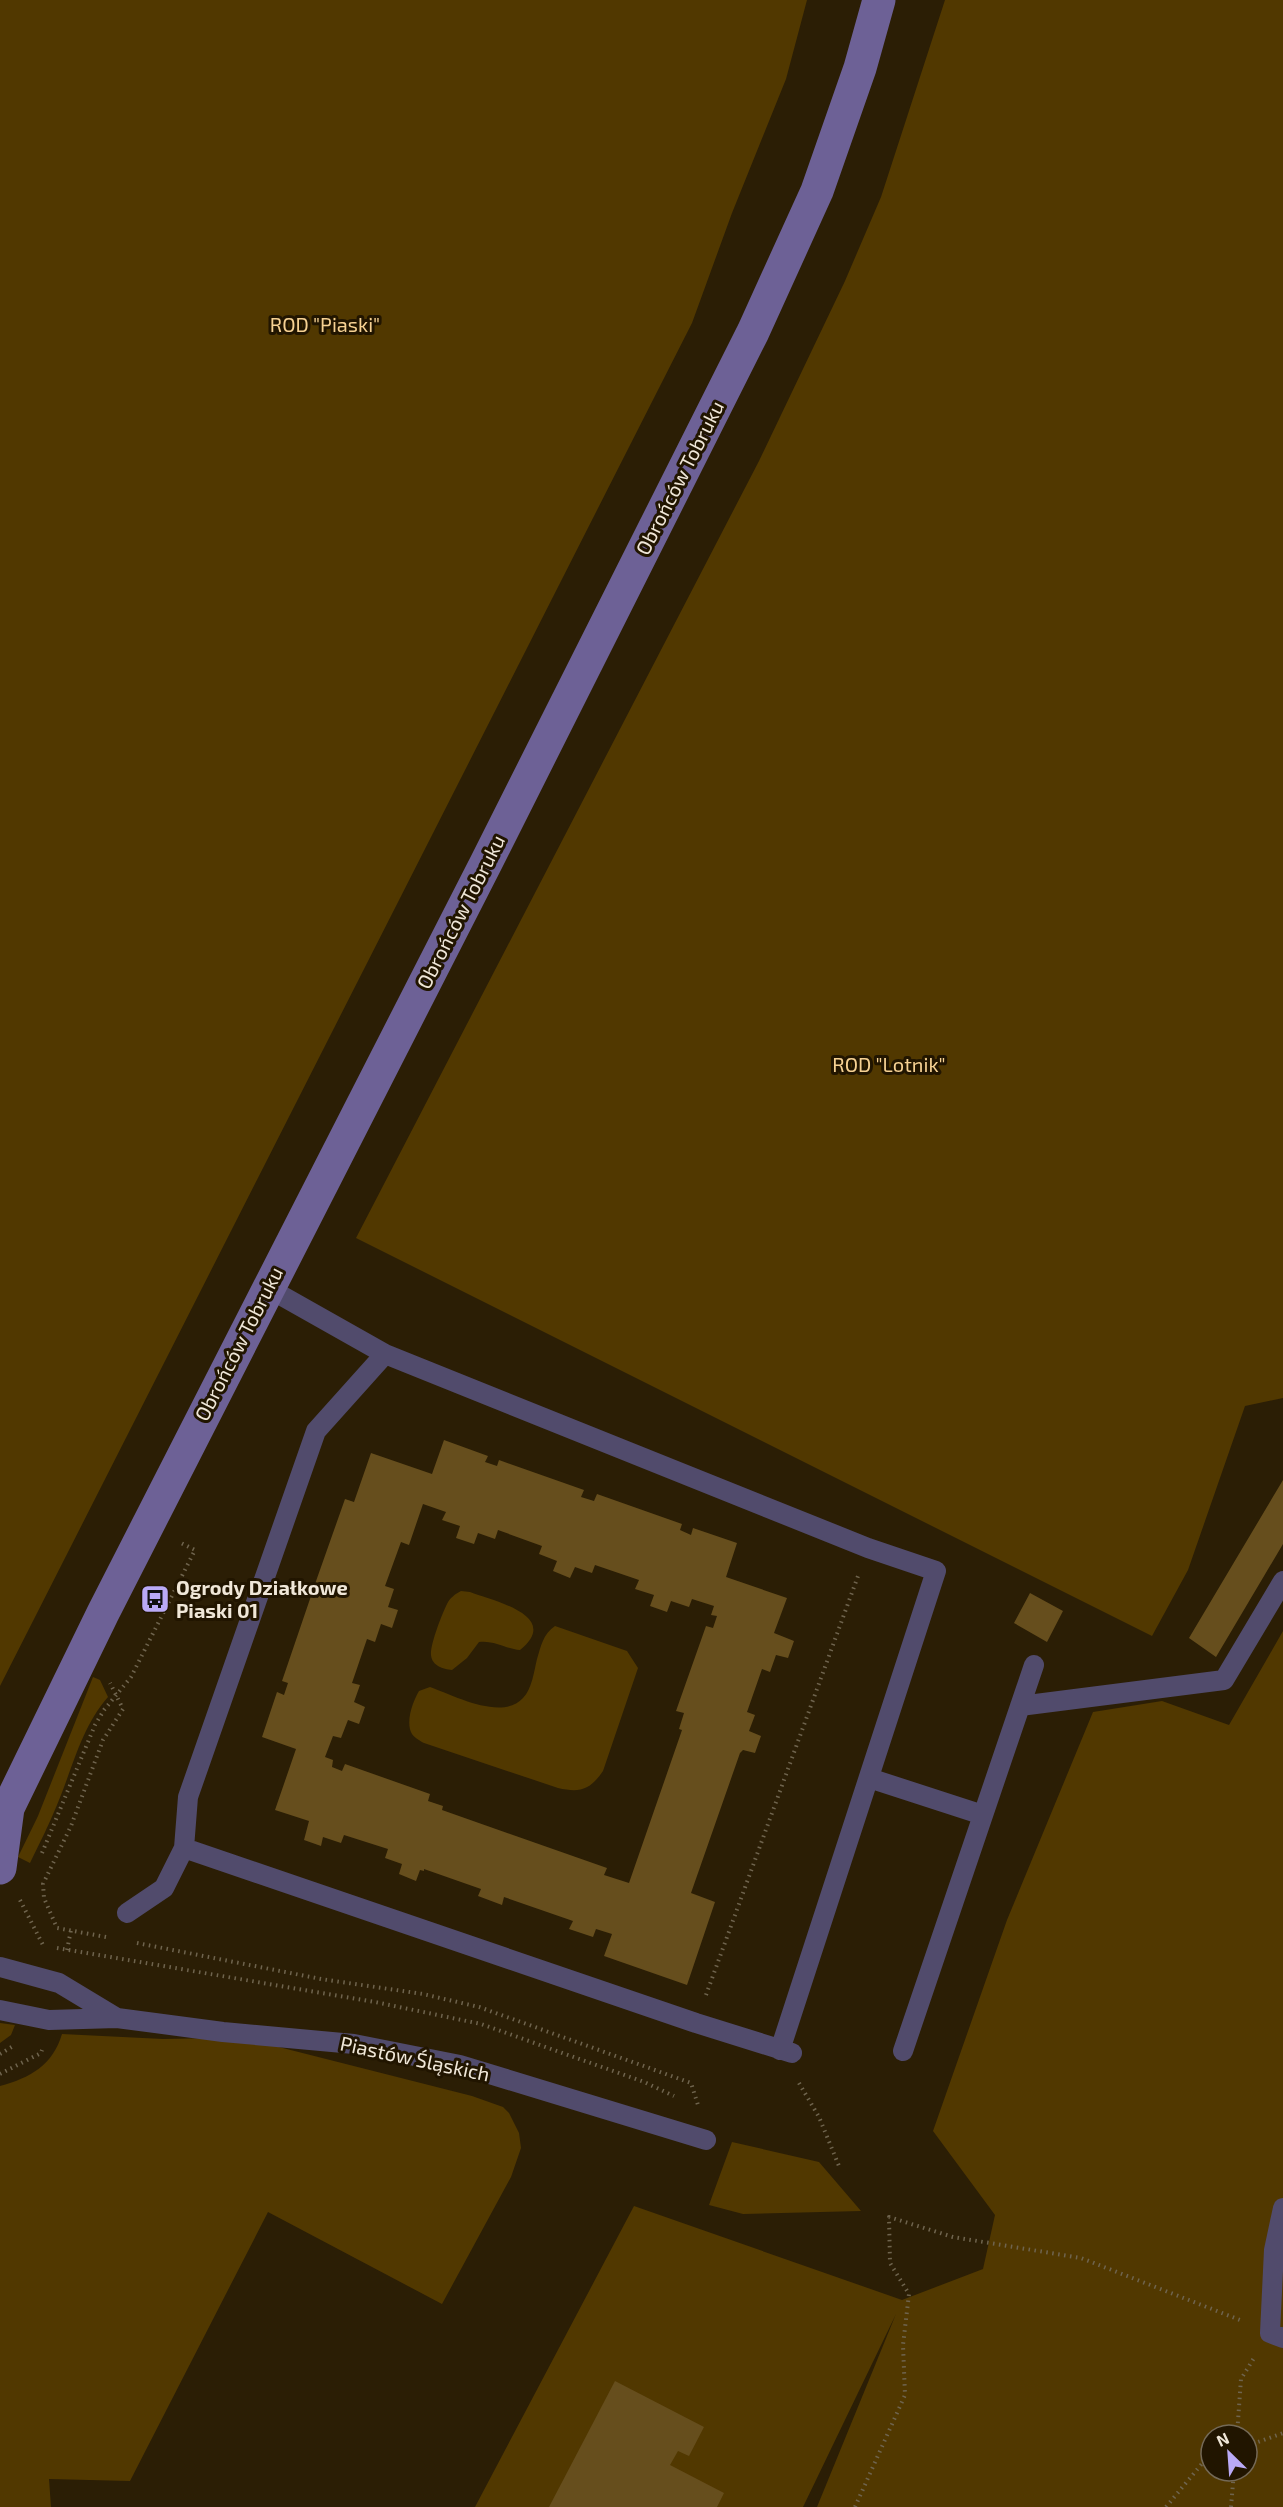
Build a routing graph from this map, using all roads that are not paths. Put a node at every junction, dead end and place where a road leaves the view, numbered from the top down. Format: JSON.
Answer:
{"nodes":[{"id":1,"x":879,"y":0,"type":"edge"},
{"id":2,"x":268,"y":1288,"type":"junction"},
{"id":3,"x":385,"y":1354,"type":"junction"},
{"id":4,"x":1283,"y":1581,"type":"edge"},
{"id":5,"x":1034,"y":1665,"type":"dead end"},
{"id":6,"x":1020,"y":1706,"type":"junction"},
{"id":7,"x":869,"y":1778,"type":"junction"},
{"id":8,"x":4,"y":1812,"type":"edge"},
{"id":9,"x":983,"y":1815,"type":"junction"},
{"id":10,"x":184,"y":1848,"type":"junction"},
{"id":11,"x":0,"y":1868,"type":"edge"},
{"id":12,"x":127,"y":1913,"type":"dead end"},
{"id":13,"x":0,"y":1967,"type":"edge"},
{"id":14,"x":0,"y":2010,"type":"edge"},
{"id":15,"x":117,"y":2018,"type":"junction"},
{"id":16,"x":903,"y":2051,"type":"dead end"},
{"id":17,"x":706,"y":2140,"type":"dead end"},
{"id":18,"x":1283,"y":2208,"type":"edge"},
{"id":19,"x":1276,"y":2335,"type":"edge"}],
"edges":[{"from":1,"to":2,"type":"street","name":"Obrońców Tobruku"},
{"from":2,"to":3,"type":"lane"},
{"from":2,"to":8,"type":"street","name":"Obrońców Tobruku"},
{"from":3,"to":7,"type":"lane"},
{"from":3,"to":10,"type":"lane"},
{"from":4,"to":6,"type":"lane"},
{"from":5,"to":6,"type":"lane"},
{"from":6,"to":9,"type":"lane"},
{"from":7,"to":9,"type":"lane"},
{"from":7,"to":10,"type":"lane"},
{"from":8,"to":11,"type":"street","name":"Obrońców Tobruku"},
{"from":9,"to":16,"type":"lane"},
{"from":10,"to":12,"type":"lane"},
{"from":13,"to":15,"type":"lane","name":"Piastów Śląskich"},
{"from":14,"to":15,"type":"lane","name":"Piastów Śląskich"},
{"from":15,"to":17,"type":"lane","name":"Piastów Śląskich"},
{"from":18,"to":19,"type":"lane"}]}
